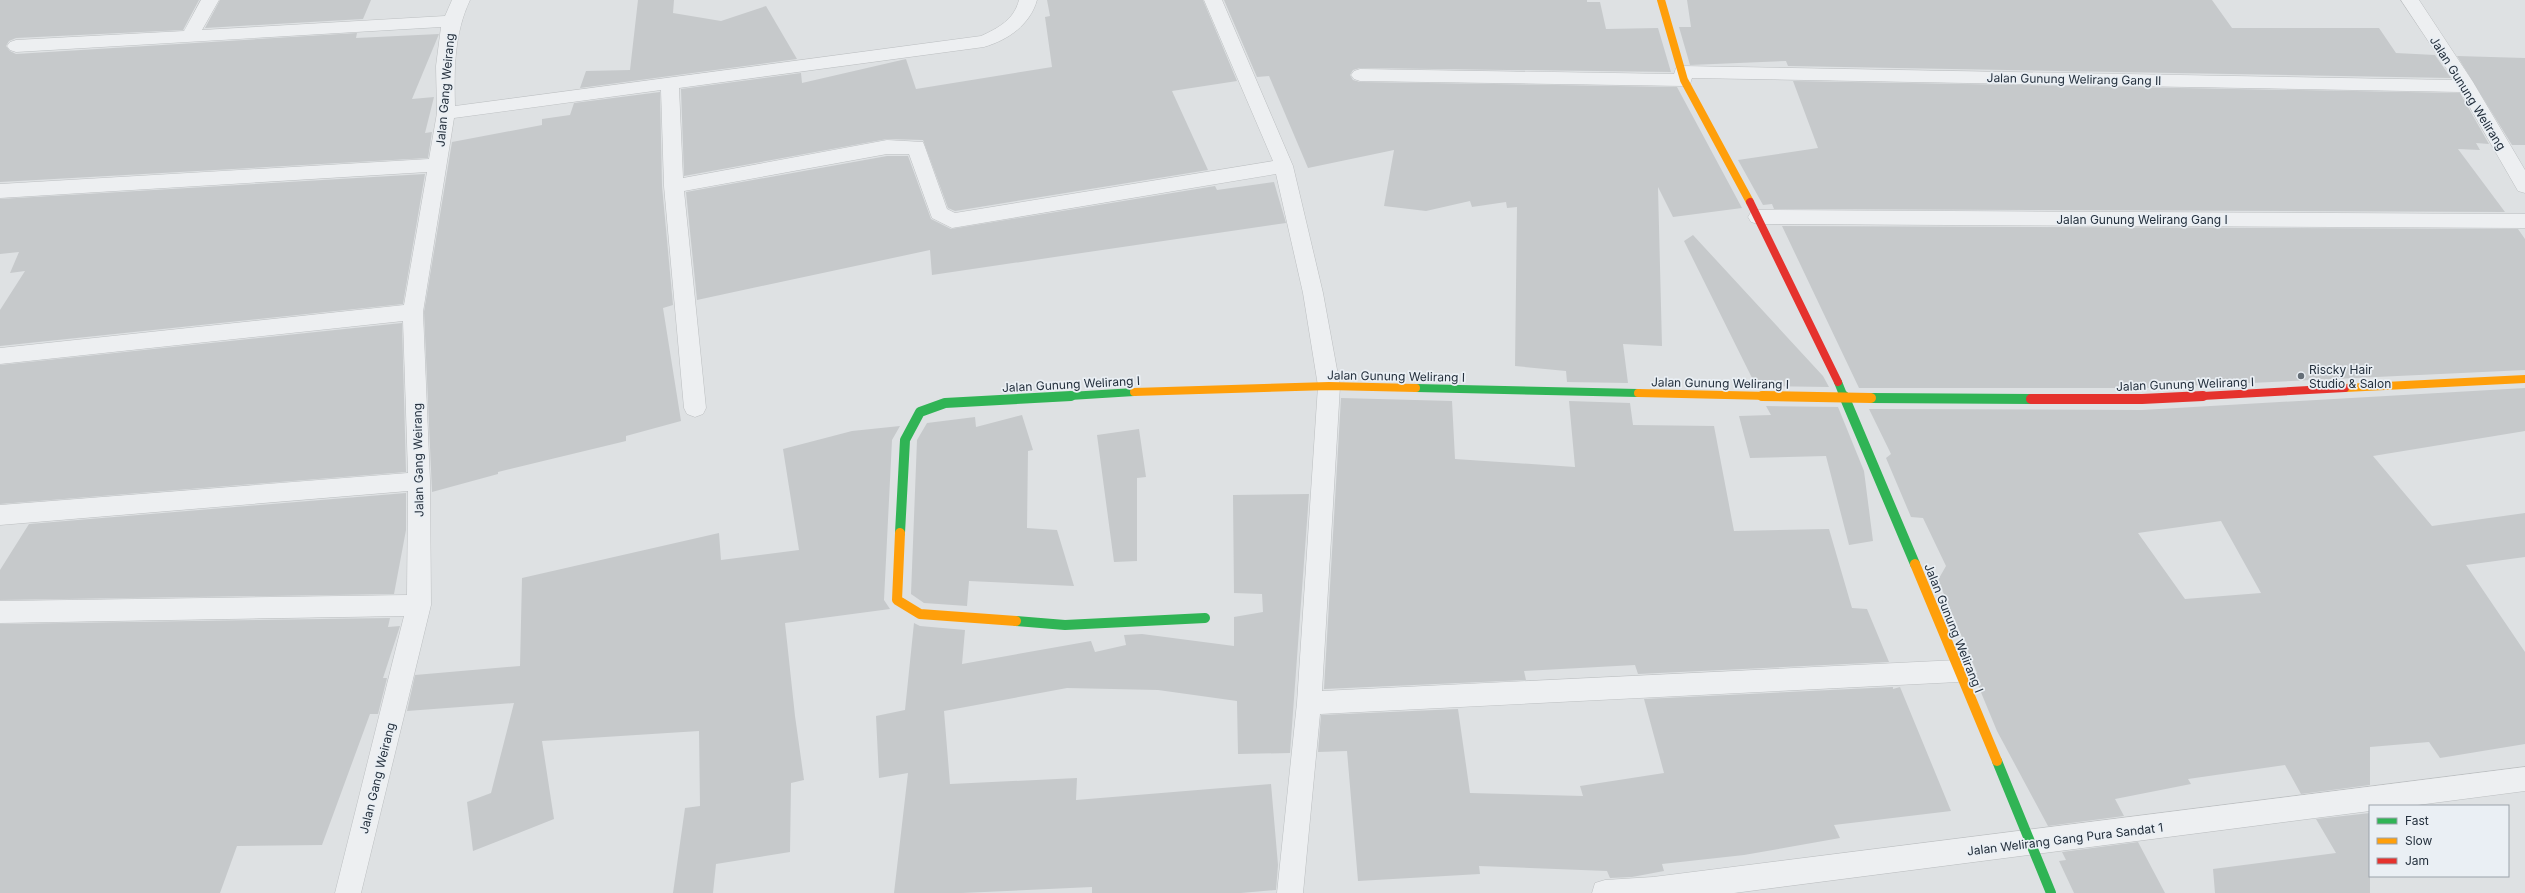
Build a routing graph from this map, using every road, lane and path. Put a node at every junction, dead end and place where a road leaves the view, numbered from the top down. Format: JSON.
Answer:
{"nodes":[{"id":1,"x":210,"y":0,"type":"edge"},
{"id":2,"x":462,"y":0,"type":"edge"},
{"id":3,"x":1028,"y":0,"type":"edge"},
{"id":4,"x":1213,"y":0,"type":"edge"},
{"id":5,"x":1661,"y":0,"type":"edge"},
{"id":6,"x":2410,"y":0,"type":"edge"},
{"id":7,"x":451,"y":21,"type":"junction"},
{"id":8,"x":191,"y":34,"type":"junction"},
{"id":9,"x":16,"y":46,"type":"dead end"},
{"id":10,"x":1360,"y":75,"type":"dead end"},
{"id":11,"x":1683,"y":76,"type":"junction"},
{"id":12,"x":670,"y":84,"type":"junction"},
{"id":13,"x":2467,"y":86,"type":"junction"},
{"id":14,"x":446,"y":112,"type":"junction"},
{"id":15,"x":439,"y":165,"type":"junction"},
{"id":16,"x":1284,"y":166,"type":"junction"},
{"id":17,"x":674,"y":186,"type":"junction"},
{"id":18,"x":2525,"y":186,"type":"edge"},
{"id":19,"x":0,"y":191,"type":"edge"},
{"id":20,"x":1758,"y":217,"type":"junction"},
{"id":21,"x":2525,"y":221,"type":"edge"},
{"id":22,"x":413,"y":312,"type":"junction"},
{"id":23,"x":0,"y":356,"type":"edge"},
{"id":24,"x":2525,"y":379,"type":"edge"},
{"id":25,"x":1329,"y":386,"type":"junction"},
{"id":26,"x":1846,"y":398,"type":"junction"},
{"id":27,"x":695,"y":408,"type":"dead end"},
{"id":28,"x":419,"y":481,"type":"junction"},
{"id":29,"x":0,"y":515,"type":"edge"},
{"id":30,"x":420,"y":605,"type":"junction"},
{"id":31,"x":0,"y":612,"type":"edge"},
{"id":32,"x":1205,"y":618,"type":"dead end"},
{"id":33,"x":1958,"y":671,"type":"junction"},
{"id":34,"x":1309,"y":703,"type":"junction"},
{"id":35,"x":2525,"y":779,"type":"edge"},
{"id":36,"x":2030,"y":844,"type":"junction"},
{"id":37,"x":1653,"y":892,"type":"edge"},
{"id":38,"x":348,"y":893,"type":"edge"},
{"id":39,"x":1290,"y":893,"type":"edge"},
{"id":40,"x":1605,"y":893,"type":"edge"},
{"id":41,"x":2051,"y":893,"type":"edge"}],
"edges":[{"from":1,"to":8,"type":"street"},
{"from":2,"to":7,"type":"street"},
{"from":3,"to":12,"type":"street"},
{"from":4,"to":16,"type":"street"},
{"from":5,"to":11,"type":"street"},
{"from":6,"to":13,"type":"street","name":"Jalan Gunung Welirang"},
{"from":7,"to":8,"type":"street"},
{"from":7,"to":14,"type":"street","name":"Jalan Gang Weirang"},
{"from":8,"to":9,"type":"street"},
{"from":10,"to":11,"type":"street","name":"Jalan Gunung Welirang Gang II"},
{"from":11,"to":13,"type":"street","name":"Jalan Gunung Welirang Gang II"},
{"from":11,"to":20,"type":"street"},
{"from":12,"to":14,"type":"street"},
{"from":12,"to":17,"type":"street"},
{"from":13,"to":18,"type":"street","name":"Jalan Gunung Welirang"},
{"from":14,"to":15,"type":"street","name":"Jalan Gang Weirang"},
{"from":15,"to":19,"type":"street"},
{"from":15,"to":22,"type":"street","name":"Jalan Gang Weirang"},
{"from":16,"to":17,"type":"street"},
{"from":16,"to":25,"type":"street"},
{"from":17,"to":27,"type":"street"},
{"from":20,"to":21,"type":"street","name":"Jalan Gunung Welirang Gang I"},
{"from":20,"to":26,"type":"street"},
{"from":22,"to":23,"type":"street"},
{"from":22,"to":28,"type":"street","name":"Jalan Gang Weirang"},
{"from":24,"to":26,"type":"street","name":"Jalan Gunung Welirang I"},
{"from":25,"to":26,"type":"street","name":"Jalan Gunung Welirang I"},
{"from":25,"to":32,"type":"street","name":"Jalan Gunung Welirang I"},
{"from":25,"to":34,"type":"street"},
{"from":26,"to":33,"type":"street","name":"Jalan Gunung Welirang I"},
{"from":28,"to":29,"type":"street"},
{"from":28,"to":30,"type":"street","name":"Jalan Gang Weirang"},
{"from":30,"to":31,"type":"street"},
{"from":30,"to":38,"type":"street","name":"Jalan Gang Weirang"},
{"from":33,"to":34,"type":"street"},
{"from":33,"to":36,"type":"street","name":"Jalan Gunung Welirang I"},
{"from":34,"to":39,"type":"street"},
{"from":35,"to":36,"type":"street","name":"Jalan Welirang Gang Pura Sandat 1"},
{"from":36,"to":37,"type":"street","name":"Jalan Welirang Gang Pura Sandat 1"},
{"from":36,"to":41,"type":"street","name":"Jalan Gunung Welirang I"},
{"from":37,"to":40,"type":"street","name":"Jalan Welirang Gang Pura Sandat 1"}]}
